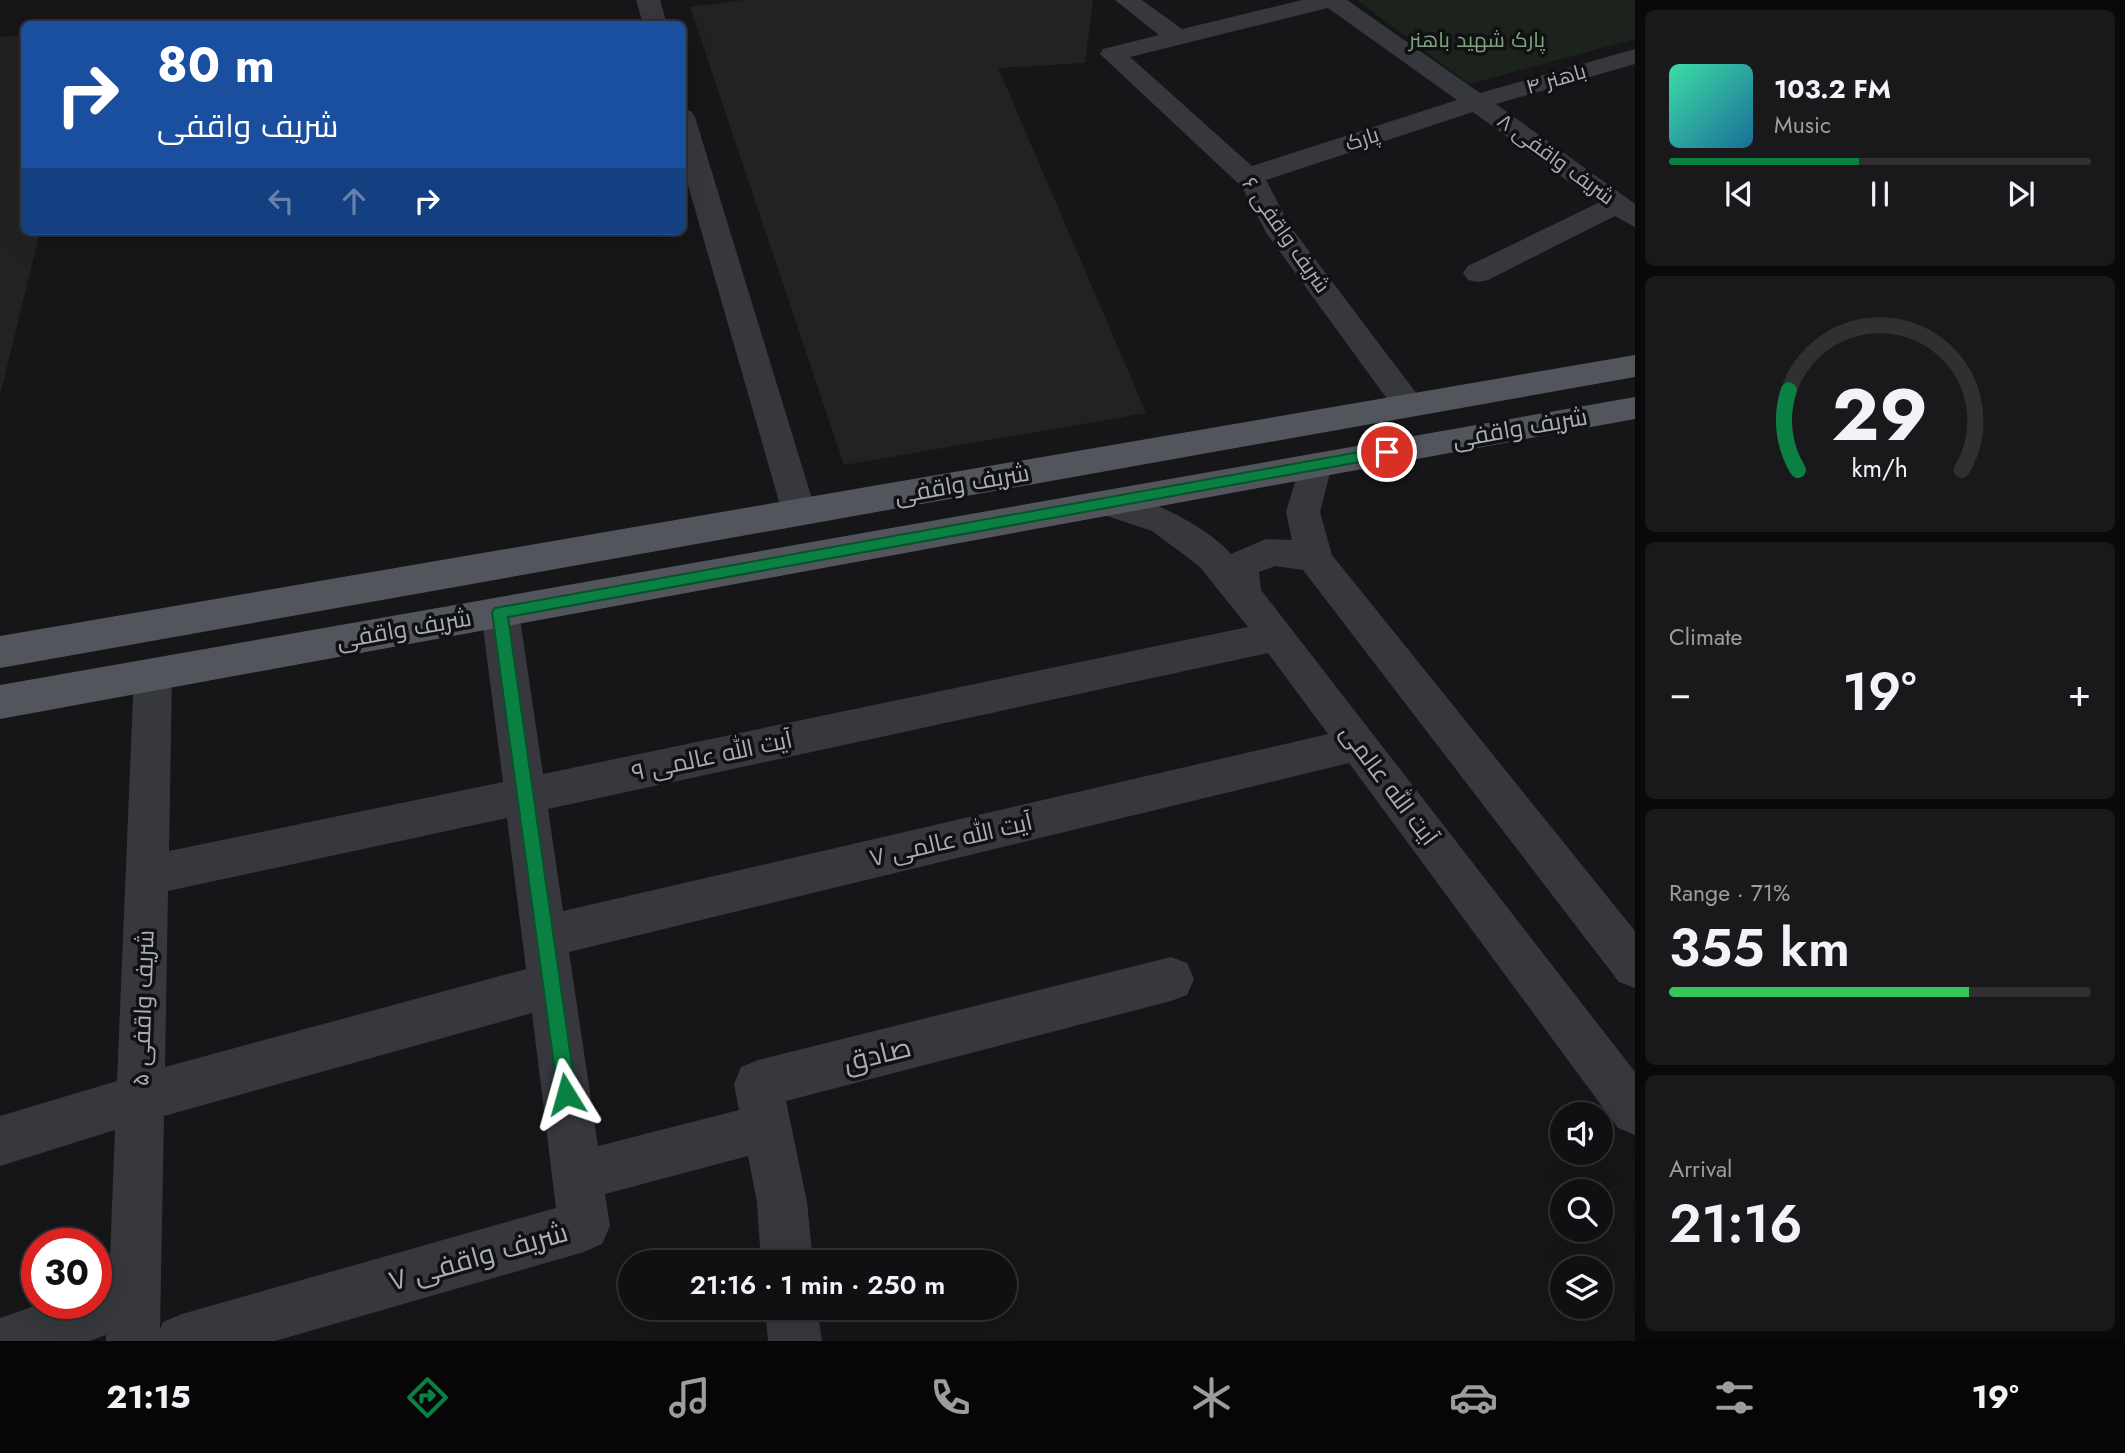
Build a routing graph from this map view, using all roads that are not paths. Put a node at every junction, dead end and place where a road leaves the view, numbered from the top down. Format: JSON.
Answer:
{"nodes":[{"id":1,"x":648,"y":0,"type":"edge"},
{"id":2,"x":1127,"y":0,"type":"edge"},
{"id":3,"x":1331,"y":0,"type":"edge"},
{"id":4,"x":654,"y":21,"type":"edge"},
{"id":5,"x":1178,"y":38,"type":"junction"},
{"id":6,"x":1635,"y":56,"type":"edge"},
{"id":7,"x":1476,"y":102,"type":"junction"},
{"id":8,"x":686,"y":131,"type":"edge"},
{"id":9,"x":1247,"y":177,"type":"junction"},
{"id":10,"x":1626,"y":211,"type":"edge"},
{"id":11,"x":1478,"y":273,"type":"dead end"},
{"id":12,"x":1635,"y":366,"type":"edge"},
{"id":13,"x":1410,"y":406,"type":"junction"},
{"id":14,"x":1635,"y":408,"type":"edge"},
{"id":15,"x":1315,"y":465,"type":"junction"},
{"id":16,"x":1107,"y":503,"type":"junction"},
{"id":17,"x":799,"y":512,"type":"junction"},
{"id":18,"x":1315,"y":560,"type":"junction"},
{"id":19,"x":1244,"y":594,"type":"junction"},
{"id":20,"x":500,"y":612,"type":"junction"},
{"id":21,"x":158,"y":625,"type":"junction"},
{"id":22,"x":1277,"y":636,"type":"junction"},
{"id":23,"x":0,"y":652,"type":"edge"},
{"id":24,"x":153,"y":674,"type":"junction"},
{"id":25,"x":0,"y":702,"type":"edge"},
{"id":26,"x":1357,"y":744,"type":"junction"},
{"id":27,"x":526,"y":795,"type":"junction"},
{"id":28,"x":147,"y":876,"type":"junction"},
{"id":29,"x":544,"y":937,"type":"junction"},
{"id":30,"x":1635,"y":966,"type":"edge"},
{"id":31,"x":1171,"y":979,"type":"dead end"},
{"id":32,"x":551,"y":985,"type":"junction"},
{"id":33,"x":141,"y":1098,"type":"junction"},
{"id":34,"x":1635,"y":1111,"type":"edge"},
{"id":35,"x":767,"y":1127,"type":"junction"},
{"id":36,"x":0,"y":1141,"type":"edge"},
{"id":37,"x":577,"y":1176,"type":"junction"},
{"id":38,"x":786,"y":1250,"type":"edge"},
{"id":39,"x":793,"y":1320,"type":"edge"},
{"id":40,"x":133,"y":1321,"type":"edge"},
{"id":41,"x":8,"y":1341,"type":"edge"},
{"id":42,"x":182,"y":1341,"type":"edge"},
{"id":43,"x":795,"y":1341,"type":"edge"}],
"edges":[{"from":1,"to":4,"type":"street"},
{"from":2,"to":5,"type":"street"},
{"from":3,"to":5,"type":"street"},
{"from":3,"to":7,"type":"street","name":"شریف واقفی ۸"},
{"from":5,"to":9,"type":"street","name":"شریف واقفی ۶"},
{"from":6,"to":7,"type":"street","name":"باهنر ۴"},
{"from":7,"to":9,"type":"street","name":"پارک"},
{"from":7,"to":10,"type":"street","name":"شریف واقفی ۸"},
{"from":8,"to":17,"type":"street"},
{"from":9,"to":13,"type":"street","name":"شریف واقفی ۶"},
{"from":10,"to":11,"type":"street"},
{"from":12,"to":13,"type":"main road","name":"شریف واقفی"},
{"from":13,"to":17,"type":"main road","name":"شریف واقفی"},
{"from":14,"to":15,"type":"main road","name":"شریف واقفی"},
{"from":15,"to":16,"type":"main road","name":"شریف واقفی"},
{"from":15,"to":18,"type":"street"},
{"from":16,"to":19,"type":"street","name":"آیت الله عالمی"},
{"from":16,"to":20,"type":"main road","name":"شریف واقفی"},
{"from":17,"to":21,"type":"main road","name":"شریف واقفی"},
{"from":18,"to":19,"type":"street"},
{"from":18,"to":30,"type":"street"},
{"from":19,"to":22,"type":"street","name":"آیت الله عالمی"},
{"from":20,"to":24,"type":"main road","name":"شریف واقفی"},
{"from":20,"to":27,"type":"street","name":"شریف واقفی ۷"},
{"from":21,"to":23,"type":"main road","name":"شریف واقفی"},
{"from":21,"to":24,"type":"main road"},
{"from":22,"to":26,"type":"street","name":"آیت الله عالمی"},
{"from":22,"to":27,"type":"street","name":"آیت الله عالمی ۹"},
{"from":24,"to":25,"type":"main road","name":"شریف واقفی"},
{"from":24,"to":28,"type":"street","name":"شریف واقفی ۵"},
{"from":26,"to":29,"type":"street","name":"آیت الله عالمی ۷"},
{"from":26,"to":34,"type":"street","name":"آیت الله عالمی"},
{"from":27,"to":28,"type":"street","name":"آیت الله عالمی ۹"},
{"from":27,"to":29,"type":"street","name":"شریف واقفی ۷"},
{"from":28,"to":33,"type":"street","name":"شریف واقفی ۵"},
{"from":29,"to":32,"type":"street","name":"شریف واقفی ۷"},
{"from":31,"to":35,"type":"street","name":"صادق"},
{"from":32,"to":33,"type":"street"},
{"from":32,"to":37,"type":"street","name":"شریف واقفی ۷"},
{"from":33,"to":36,"type":"street"},
{"from":33,"to":40,"type":"street","name":"شریف واقفی ۵"},
{"from":35,"to":37,"type":"street"},
{"from":35,"to":38,"type":"street","name":"صادق"},
{"from":37,"to":42,"type":"street","name":"شریف واقفی ۷"},
{"from":39,"to":43,"type":"street"},
{"from":40,"to":41,"type":"street"}]}
